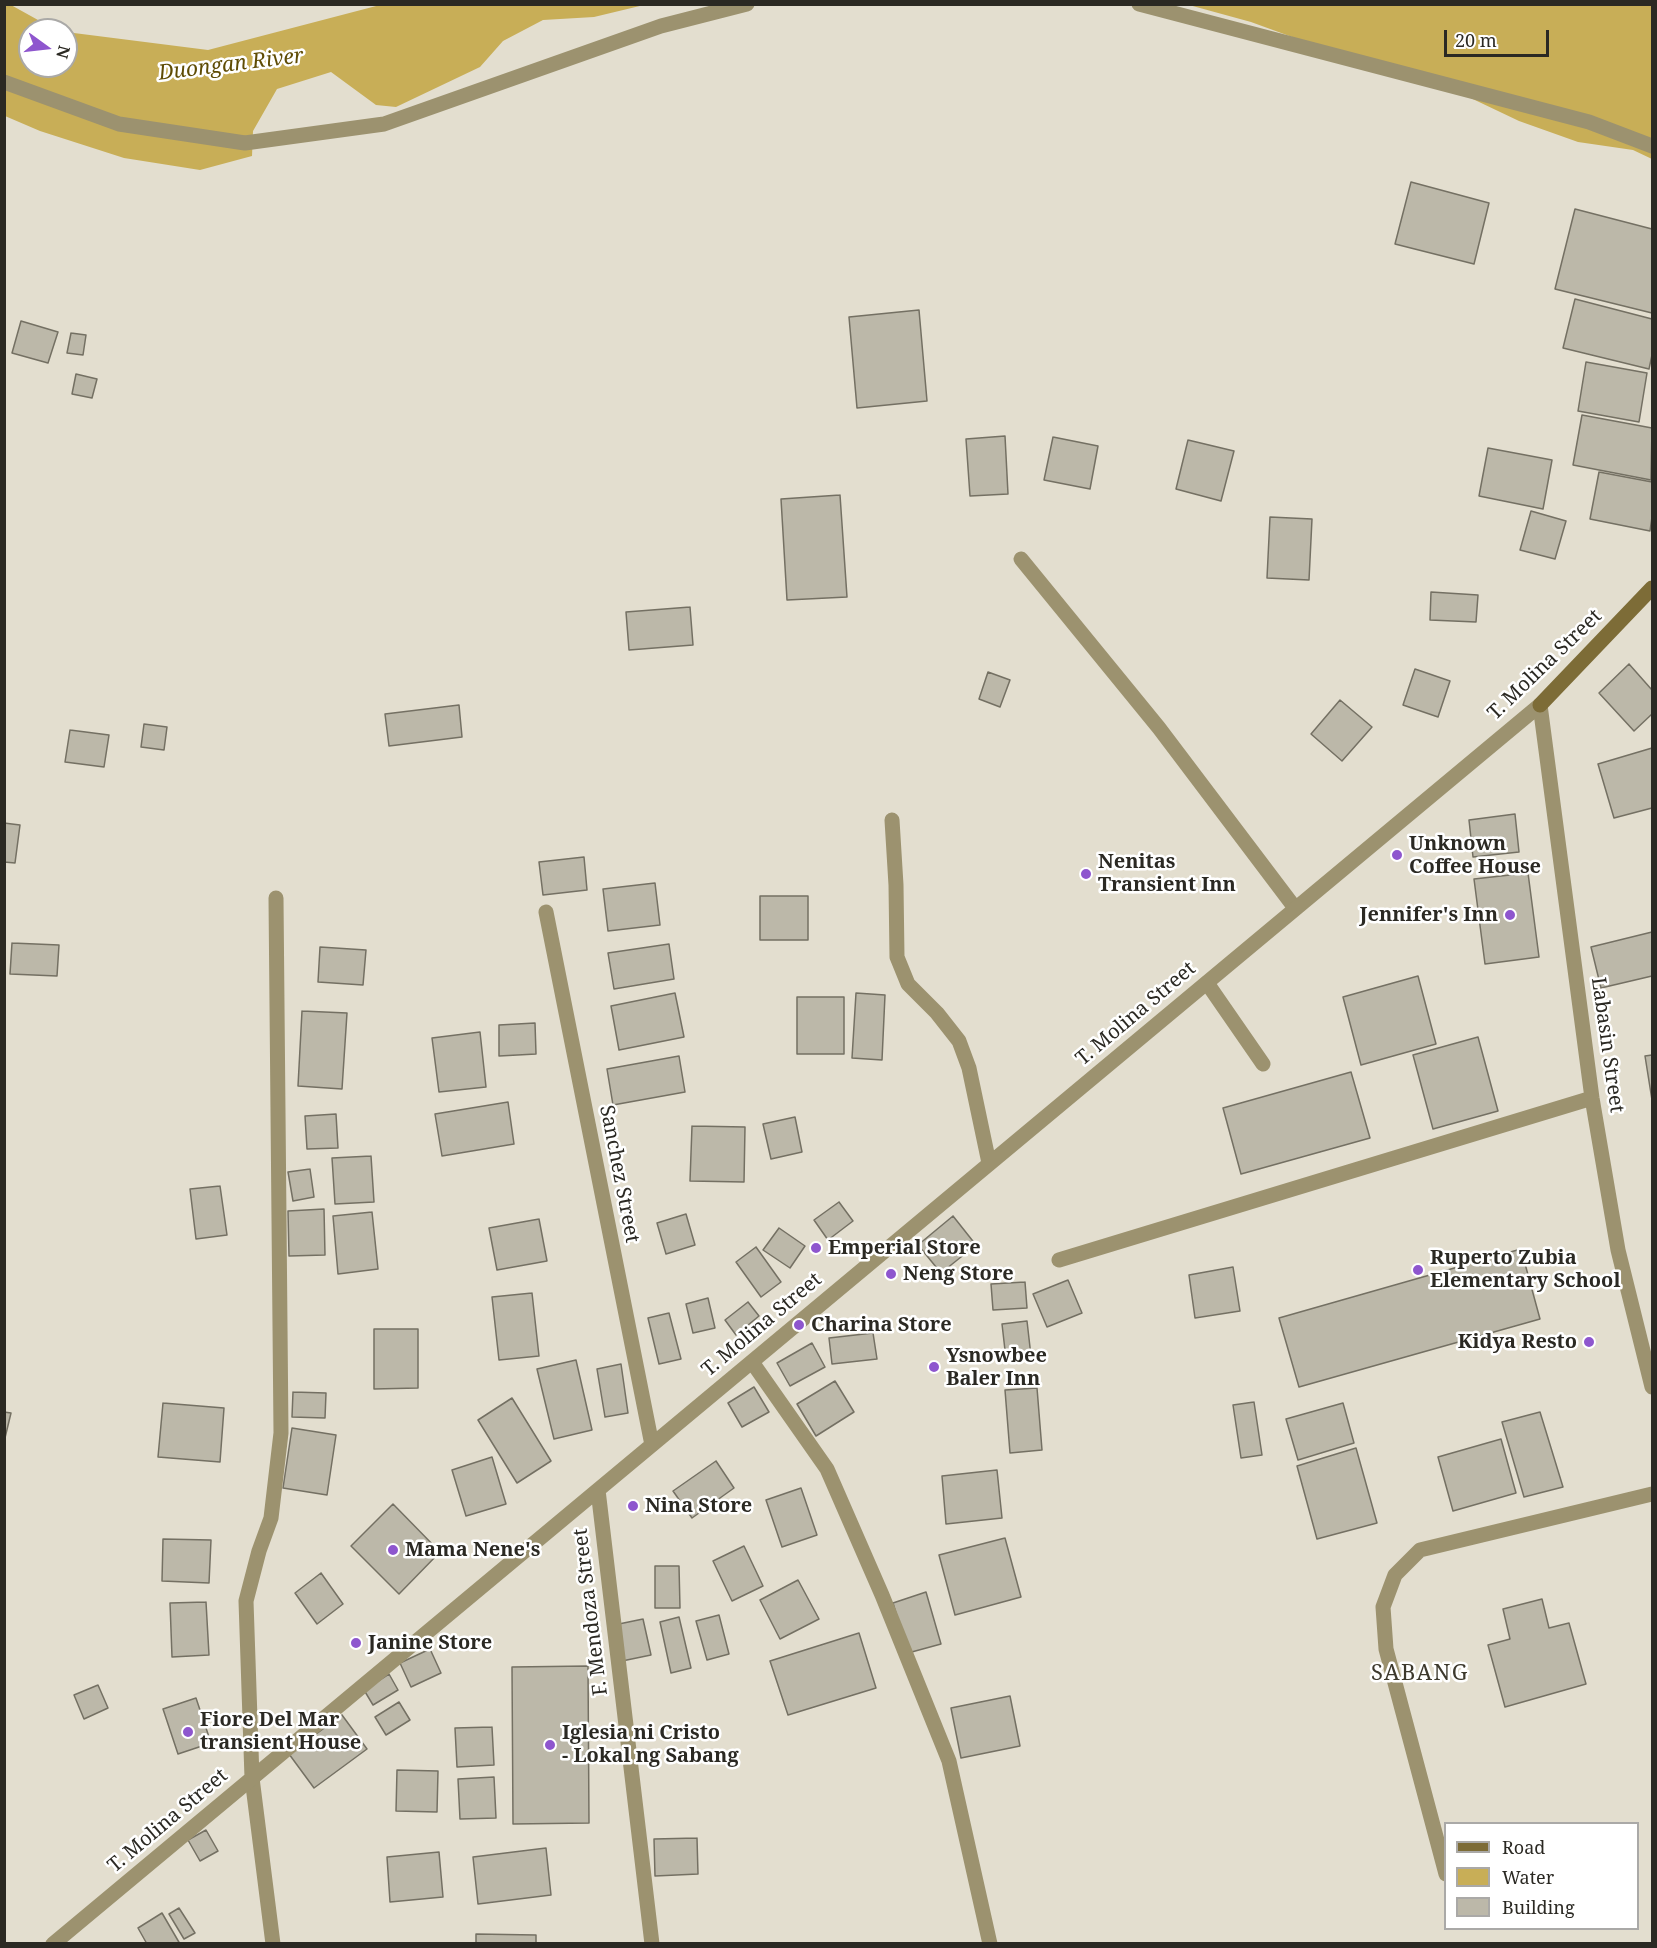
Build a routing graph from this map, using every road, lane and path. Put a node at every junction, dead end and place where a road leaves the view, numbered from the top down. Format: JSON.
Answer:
{"nodes":[{"id":1,"x":747,"y":4,"type":"edge"},
{"id":2,"x":1139,"y":4,"type":"edge"},
{"id":3,"x":4,"y":82,"type":"edge"},
{"id":4,"x":1653,"y":146,"type":"edge"},
{"id":5,"x":1021,"y":559,"type":"dead end"},
{"id":6,"x":1653,"y":588,"type":"edge"},
{"id":7,"x":1540,"y":705,"type":"junction"},
{"id":8,"x":892,"y":820,"type":"dead end"},
{"id":9,"x":276,"y":898,"type":"dead end"},
{"id":10,"x":1295,"y":908,"type":"junction"},
{"id":11,"x":546,"y":912,"type":"dead end"},
{"id":12,"x":1207,"y":983,"type":"junction"},
{"id":13,"x":1263,"y":1064,"type":"dead end"},
{"id":14,"x":1592,"y":1098,"type":"junction"},
{"id":15,"x":989,"y":1163,"type":"junction"},
{"id":16,"x":1059,"y":1260,"type":"dead end"},
{"id":17,"x":752,"y":1362,"type":"junction"},
{"id":18,"x":1653,"y":1387,"type":"edge"},
{"id":19,"x":652,"y":1444,"type":"junction"},
{"id":20,"x":598,"y":1490,"type":"junction"},
{"id":21,"x":1653,"y":1494,"type":"edge"},
{"id":22,"x":252,"y":1778,"type":"junction"},
{"id":23,"x":1444,"y":1866,"type":"edge"},
{"id":24,"x":58,"y":1942,"type":"edge"},
{"id":25,"x":273,"y":1944,"type":"edge"},
{"id":26,"x":652,"y":1944,"type":"edge"},
{"id":27,"x":990,"y":1944,"type":"edge"}],
"edges":[{"from":1,"to":3,"type":"street"},
{"from":2,"to":4,"type":"street"},
{"from":5,"to":10,"type":"street"},
{"from":6,"to":7,"type":"street","name":"T. Molina Street"},
{"from":7,"to":10,"type":"street","name":"T. Molina Street"},
{"from":7,"to":14,"type":"street","name":"Labasin Street"},
{"from":8,"to":15,"type":"street"},
{"from":9,"to":22,"type":"street"},
{"from":10,"to":12,"type":"street","name":"T. Molina Street"},
{"from":11,"to":19,"type":"street","name":"Sanchez Street"},
{"from":12,"to":13,"type":"street"},
{"from":12,"to":15,"type":"street","name":"T. Molina Street"},
{"from":14,"to":16,"type":"street"},
{"from":14,"to":18,"type":"street","name":"Labasin Street"},
{"from":15,"to":17,"type":"street","name":"T. Molina Street"},
{"from":17,"to":19,"type":"street","name":"T. Molina Street"},
{"from":17,"to":27,"type":"street"},
{"from":19,"to":20,"type":"street","name":"T. Molina Street"},
{"from":20,"to":22,"type":"street","name":"T. Molina Street"},
{"from":20,"to":26,"type":"street","name":"F. Mendoza Street"},
{"from":21,"to":23,"type":"street"},
{"from":22,"to":24,"type":"street","name":"T. Molina Street"},
{"from":22,"to":25,"type":"street"}]}
